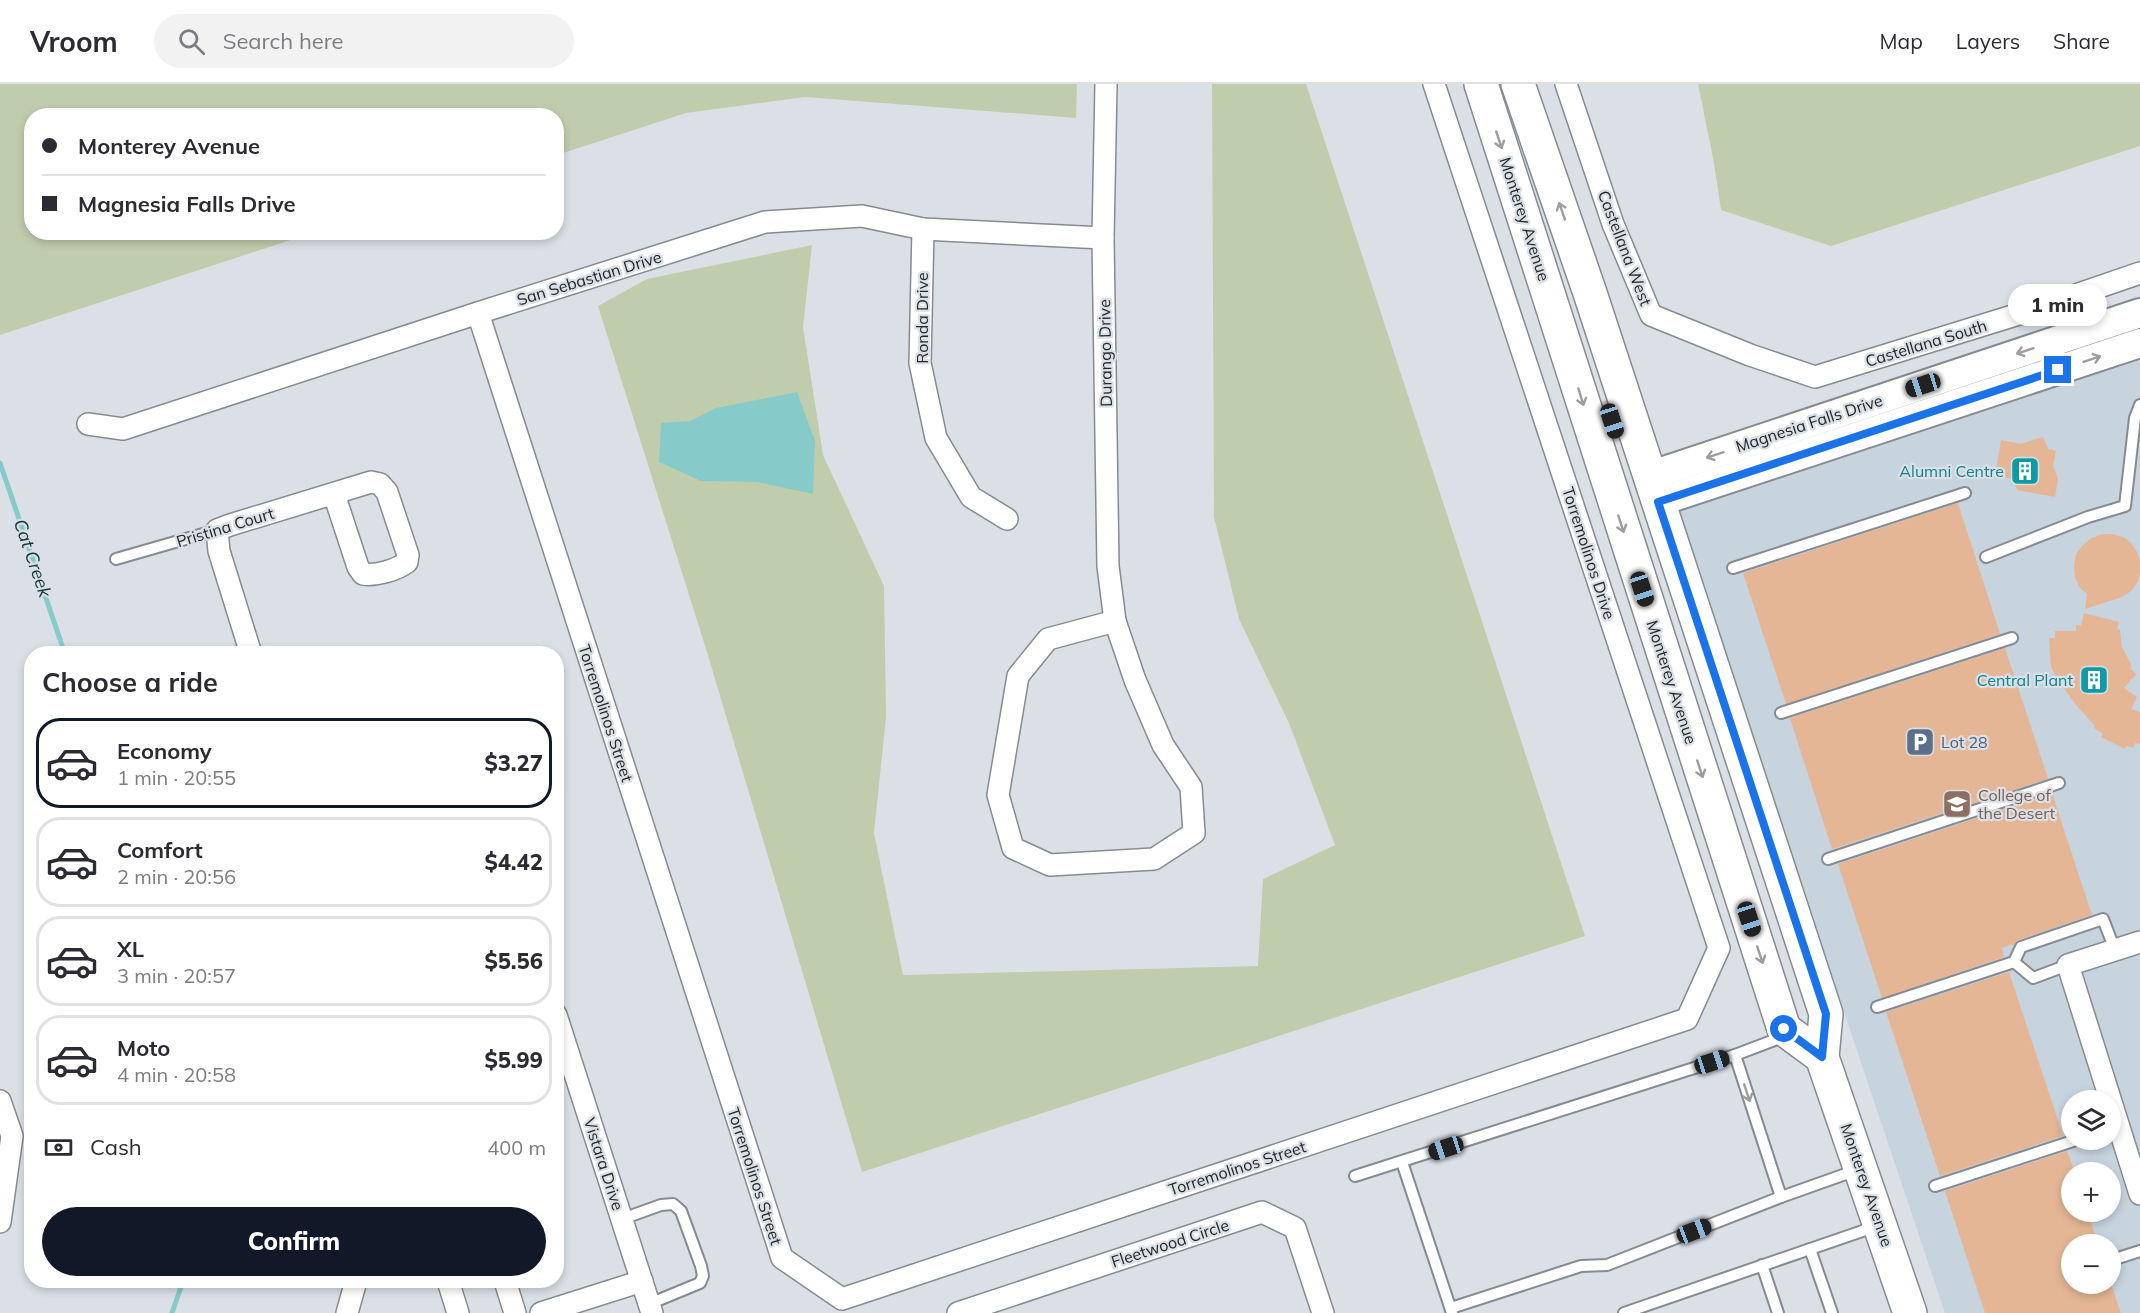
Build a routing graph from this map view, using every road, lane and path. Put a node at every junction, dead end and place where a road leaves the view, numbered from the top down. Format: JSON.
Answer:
{"nodes":[{"id":1,"x":1106,"y":84,"type":"edge"},
{"id":2,"x":1434,"y":84,"type":"edge"},
{"id":3,"x":1481,"y":84,"type":"edge"},
{"id":4,"x":1518,"y":84,"type":"edge"},
{"id":5,"x":1566,"y":84,"type":"edge"},
{"id":6,"x":1521,"y":205,"type":"junction"},
{"id":7,"x":923,"y":228,"type":"junction"},
{"id":8,"x":1103,"y":238,"type":"junction"},
{"id":9,"x":2140,"y":273,"type":"edge"},
{"id":10,"x":478,"y":313,"type":"junction"},
{"id":11,"x":2140,"y":313,"type":"edge"},
{"id":12,"x":2140,"y":343,"type":"edge"},
{"id":13,"x":1815,"y":377,"type":"joint"},
{"id":14,"x":2140,"y":405,"type":"edge"},
{"id":15,"x":88,"y":424,"type":"dead end"},
{"id":16,"x":1654,"y":489,"type":"junction"},
{"id":17,"x":1965,"y":493,"type":"dead end"},
{"id":18,"x":334,"y":494,"type":"junction"},
{"id":19,"x":1007,"y":519,"type":"dead end"},
{"id":20,"x":217,"y":530,"type":"junction"},
{"id":21,"x":1986,"y":557,"type":"dead end"},
{"id":22,"x":116,"y":559,"type":"dead end"},
{"id":23,"x":1733,"y":568,"type":"dead end"},
{"id":24,"x":1115,"y":621,"type":"junction"},
{"id":25,"x":2012,"y":638,"type":"dead end"},
{"id":26,"x":249,"y":646,"type":"edge"},
{"id":27,"x":1781,"y":713,"type":"dead end"},
{"id":28,"x":2059,"y":783,"type":"dead end"},
{"id":29,"x":1828,"y":859,"type":"dead end"},
{"id":30,"x":2140,"y":942,"type":"edge"},
{"id":31,"x":2115,"y":950,"type":"junction"},
{"id":32,"x":2014,"y":962,"type":"junction"},
{"id":33,"x":2068,"y":965,"type":"junction"},
{"id":34,"x":1877,"y":1007,"type":"dead end"},
{"id":35,"x":1687,"y":1019,"type":"joint"},
{"id":36,"x":1791,"y":1034,"type":"junction"},
{"id":37,"x":564,"y":1040,"type":"edge"},
{"id":38,"x":1734,"y":1055,"type":"junction"},
{"id":39,"x":1822,"y":1057,"type":"junction"},
{"id":40,"x":0,"y":1101,"type":"edge"},
{"id":41,"x":2061,"y":1145,"type":"edge"},
{"id":42,"x":1402,"y":1162,"type":"junction"},
{"id":43,"x":1862,"y":1169,"type":"junction"},
{"id":44,"x":1355,"y":1176,"type":"dead end"},
{"id":45,"x":1935,"y":1186,"type":"dead end"},
{"id":46,"x":2140,"y":1194,"type":"edge"},
{"id":47,"x":1781,"y":1197,"type":"junction"},
{"id":48,"x":622,"y":1219,"type":"junction"},
{"id":49,"x":0,"y":1222,"type":"edge"},
{"id":50,"x":1880,"y":1225,"type":"junction"},
{"id":51,"x":1810,"y":1249,"type":"junction"},
{"id":52,"x":2140,"y":1251,"type":"edge"},
{"id":53,"x":2121,"y":1257,"type":"edge"},
{"id":54,"x":1762,"y":1265,"type":"junction"},
{"id":55,"x":642,"y":1281,"type":"junction"},
{"id":56,"x":354,"y":1288,"type":"edge"},
{"id":57,"x":450,"y":1288,"type":"edge"},
{"id":58,"x":507,"y":1288,"type":"edge"},
{"id":59,"x":651,"y":1308,"type":"edge"},
{"id":60,"x":1452,"y":1311,"type":"edge"},
{"id":61,"x":347,"y":1313,"type":"edge"},
{"id":62,"x":458,"y":1313,"type":"edge"},
{"id":63,"x":515,"y":1313,"type":"edge"},
{"id":64,"x":541,"y":1313,"type":"edge"},
{"id":65,"x":958,"y":1313,"type":"edge"},
{"id":66,"x":1323,"y":1313,"type":"edge"},
{"id":67,"x":1624,"y":1313,"type":"edge"},
{"id":68,"x":1778,"y":1313,"type":"edge"},
{"id":69,"x":1832,"y":1313,"type":"edge"},
{"id":70,"x":1910,"y":1313,"type":"edge"}],
"edges":[{"from":1,"to":8,"type":"street","name":"Durango Drive"},
{"from":2,"to":35,"type":"street","name":"Torremolinos Drive"},
{"from":3,"to":6,"type":"main road","name":"Monterey Avenue","one_way":true},
{"from":16,"to":4,"type":"main road","name":"Monterey Avenue","one_way":true},
{"from":5,"to":13,"type":"street","name":"Castellana West"},
{"from":6,"to":16,"type":"main road"},
{"from":6,"to":36,"type":"main road","name":"Monterey Avenue","one_way":true},
{"from":7,"to":8,"type":"street","name":"San Sebastian Drive"},
{"from":7,"to":10,"type":"street","name":"San Sebastian Drive"},
{"from":7,"to":19,"type":"street","name":"Ronda Drive"},
{"from":8,"to":24,"type":"street","name":"Durango Drive"},
{"from":9,"to":13,"type":"street","name":"Castellana South"},
{"from":10,"to":15,"type":"street","name":"San Sebastian Drive"},
{"from":10,"to":35,"type":"street","name":"Torremolinos Street"},
{"from":11,"to":16,"type":"street","name":"Magnesia Falls Drive","one_way":true},
{"from":16,"to":12,"type":"street","name":"Magnesia Falls Drive","one_way":true},
{"from":14,"to":21,"type":"lane"},
{"from":16,"to":39,"type":"main road","name":"Monterey Avenue"},
{"from":17,"to":23,"type":"lane"},
{"from":18,"to":18,"type":"street","name":"Pristina Court"},
{"from":18,"to":20,"type":"street","name":"Pristina Court"},
{"from":20,"to":22,"type":"lane","name":"Pristina Court"},
{"from":20,"to":26,"type":"street"},
{"from":24,"to":24,"type":"street","name":"Durango Drive"},
{"from":25,"to":27,"type":"lane"},
{"from":28,"to":29,"type":"lane"},
{"from":30,"to":31,"type":"street"},
{"from":31,"to":32,"type":"lane"},
{"from":31,"to":33,"type":"street"},
{"from":32,"to":33,"type":"lane"},
{"from":32,"to":34,"type":"lane"},
{"from":33,"to":46,"type":"street"},
{"from":36,"to":38,"type":"lane"},
{"from":36,"to":39,"type":"main road","name":"Monterey Avenue"},
{"from":37,"to":48,"type":"street","name":"Vistara Drive"},
{"from":38,"to":42,"type":"lane"},
{"from":38,"to":47,"type":"lane","one_way":true},
{"from":39,"to":43,"type":"main road","name":"Monterey Avenue"},
{"from":40,"to":49,"type":"street"},
{"from":41,"to":45,"type":"lane"},
{"from":42,"to":44,"type":"lane"},
{"from":42,"to":60,"type":"lane"},
{"from":43,"to":47,"type":"lane"},
{"from":43,"to":50,"type":"main road","name":"Monterey Avenue"},
{"from":47,"to":60,"type":"lane"},
{"from":48,"to":55,"type":"street","name":"Vistara Drive"},
{"from":48,"to":59,"type":"lane"},
{"from":50,"to":51,"type":"lane"},
{"from":50,"to":70,"type":"main road","name":"Monterey Avenue"},
{"from":51,"to":54,"type":"lane"},
{"from":51,"to":69,"type":"lane"},
{"from":52,"to":53,"type":"lane"},
{"from":54,"to":67,"type":"lane"},
{"from":54,"to":68,"type":"lane"},
{"from":55,"to":59,"type":"street","name":"Vistara Drive"},
{"from":55,"to":64,"type":"street"},
{"from":56,"to":61,"type":"street"},
{"from":57,"to":62,"type":"street"},
{"from":58,"to":63,"type":"street"},
{"from":65,"to":66,"type":"street","name":"Fleetwood Circle"}]}
